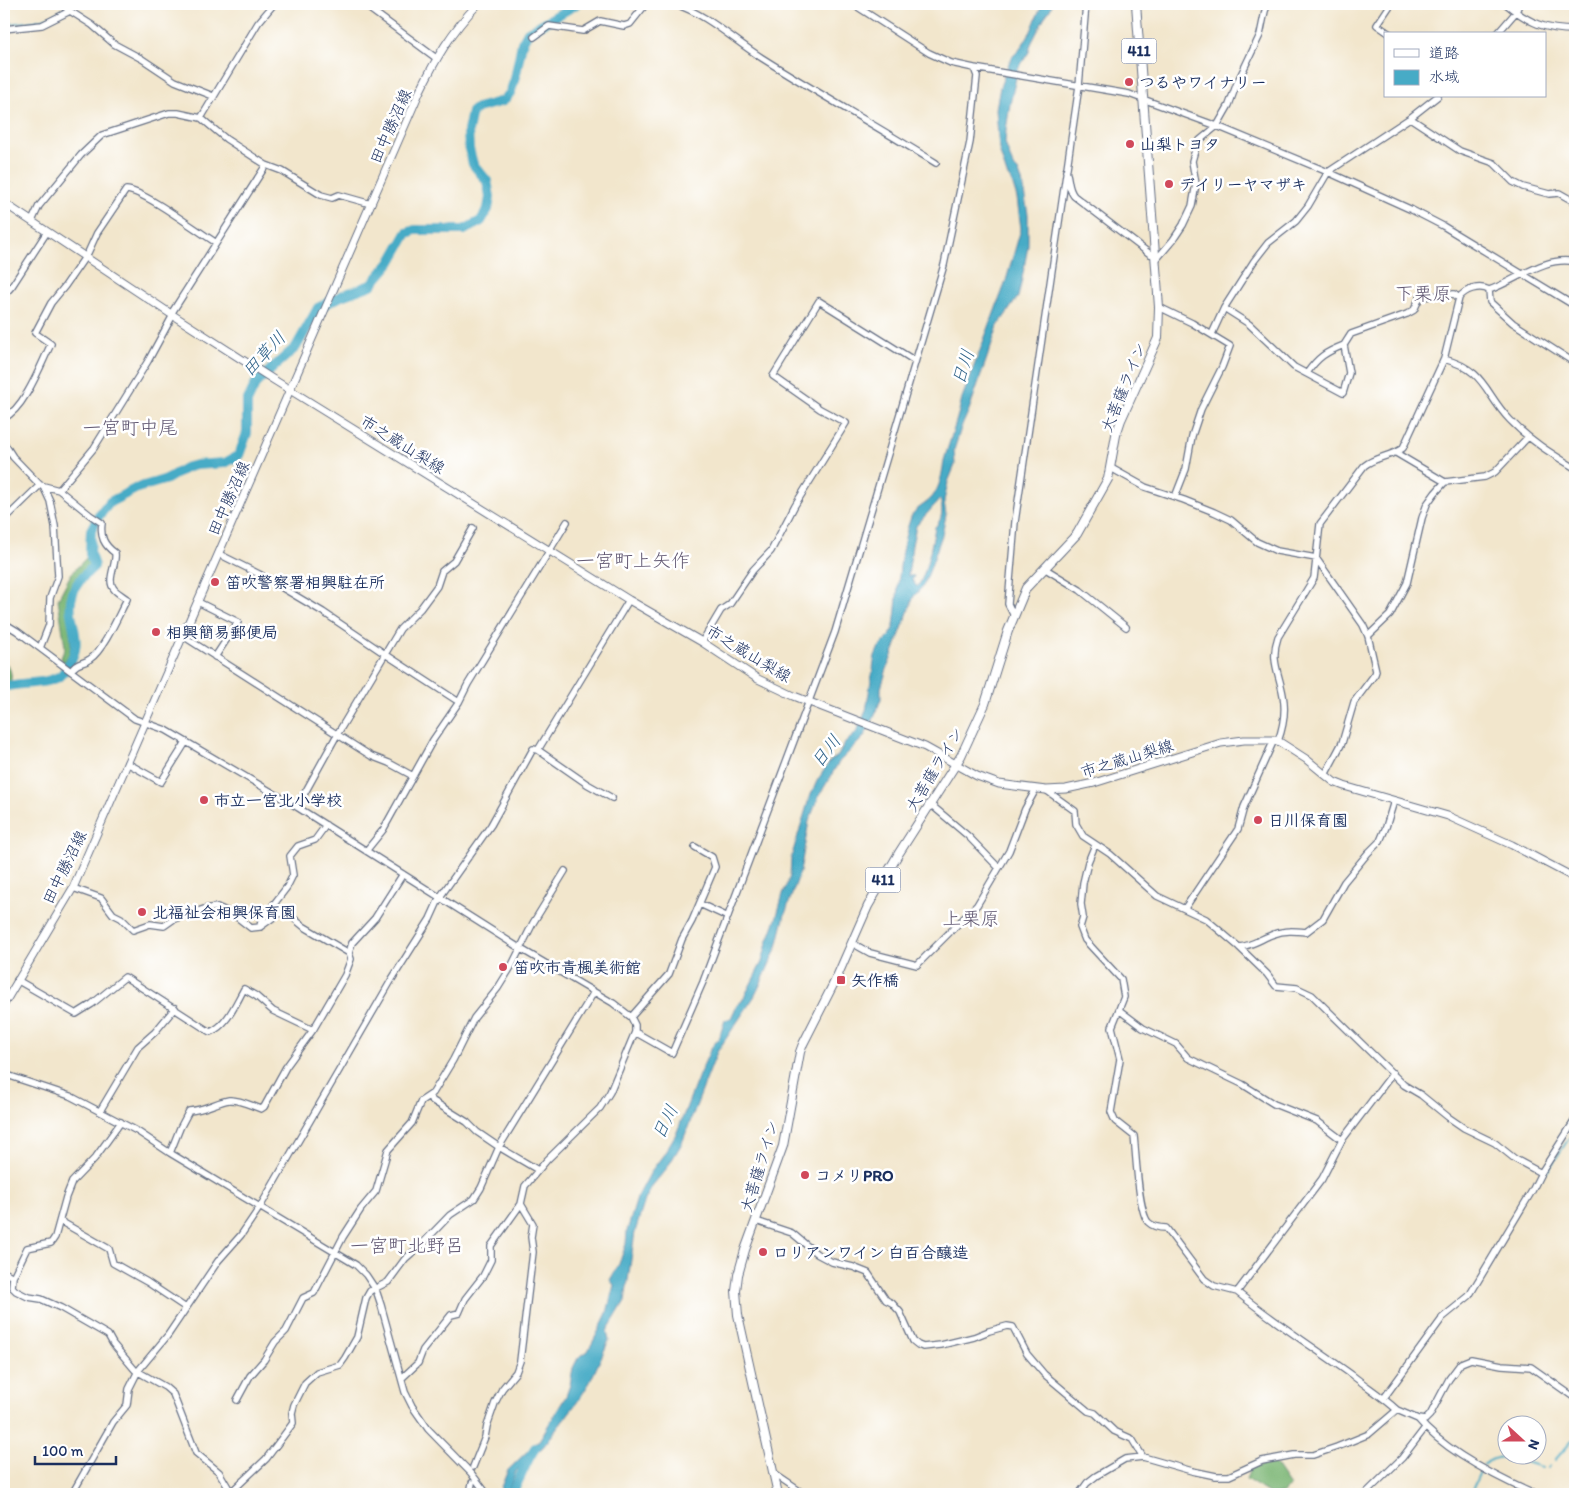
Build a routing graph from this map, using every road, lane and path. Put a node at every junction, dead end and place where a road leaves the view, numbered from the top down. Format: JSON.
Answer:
{"nodes":[{"id":1,"x":60,"y":4,"type":"edge"},
{"id":2,"x":274,"y":4,"type":"edge"},
{"id":3,"x":363,"y":4,"type":"edge"},
{"id":4,"x":478,"y":4,"type":"edge"},
{"id":5,"x":646,"y":4,"type":"edge"},
{"id":6,"x":675,"y":4,"type":"edge"},
{"id":7,"x":853,"y":4,"type":"edge"},
{"id":8,"x":1086,"y":4,"type":"edge"},
{"id":9,"x":1136,"y":4,"type":"edge"},
{"id":10,"x":1268,"y":4,"type":"edge"},
{"id":11,"x":1391,"y":4,"type":"edge"},
{"id":12,"x":1506,"y":4,"type":"edge"},
{"id":13,"x":1519,"y":4,"type":"edge"},
{"id":14,"x":70,"y":11,"type":"junction"},
{"id":15,"x":1516,"y":12,"type":"junction"},
{"id":16,"x":4,"y":29,"type":"edge"},
{"id":17,"x":1575,"y":30,"type":"edge"},
{"id":18,"x":1387,"y":32,"type":"edge"},
{"id":19,"x":1499,"y":32,"type":"edge"},
{"id":20,"x":534,"y":37,"type":"dead end"},
{"id":21,"x":436,"y":58,"type":"junction"},
{"id":22,"x":974,"y":68,"type":"junction"},
{"id":23,"x":1079,"y":86,"type":"junction"},
{"id":24,"x":213,"y":96,"type":"junction"},
{"id":25,"x":1143,"y":98,"type":"junction"},
{"id":26,"x":1435,"y":98,"type":"edge"},
{"id":27,"x":201,"y":118,"type":"junction"},
{"id":28,"x":1410,"y":118,"type":"junction"},
{"id":29,"x":1217,"y":126,"type":"junction"},
{"id":30,"x":936,"y":163,"type":"dead end"},
{"id":31,"x":266,"y":165,"type":"junction"},
{"id":32,"x":1066,"y":171,"type":"junction"},
{"id":33,"x":1328,"y":172,"type":"junction"},
{"id":34,"x":1575,"y":202,"type":"edge"},
{"id":35,"x":4,"y":203,"type":"edge"},
{"id":36,"x":371,"y":204,"type":"junction"},
{"id":37,"x":32,"y":221,"type":"junction"},
{"id":38,"x":47,"y":232,"type":"junction"},
{"id":39,"x":215,"y":242,"type":"junction"},
{"id":40,"x":85,"y":257,"type":"junction"},
{"id":41,"x":1155,"y":258,"type":"junction"},
{"id":42,"x":1575,"y":262,"type":"edge"},
{"id":43,"x":1522,"y":274,"type":"junction"},
{"id":44,"x":1489,"y":290,"type":"junction"},
{"id":45,"x":4,"y":295,"type":"edge"},
{"id":46,"x":1459,"y":298,"type":"junction"},
{"id":47,"x":1575,"y":306,"type":"edge"},
{"id":48,"x":1159,"y":307,"type":"junction"},
{"id":49,"x":1224,"y":308,"type":"junction"},
{"id":50,"x":172,"y":315,"type":"junction"},
{"id":51,"x":1212,"y":334,"type":"junction"},
{"id":52,"x":1344,"y":345,"type":"junction"},
{"id":53,"x":1444,"y":359,"type":"junction"},
{"id":54,"x":916,"y":361,"type":"junction"},
{"id":55,"x":1575,"y":363,"type":"edge"},
{"id":56,"x":1307,"y":373,"type":"junction"},
{"id":57,"x":290,"y":390,"type":"junction"},
{"id":58,"x":4,"y":418,"type":"edge"},
{"id":59,"x":1528,"y":437,"type":"junction"},
{"id":60,"x":4,"y":443,"type":"edge"},
{"id":61,"x":1396,"y":453,"type":"junction"},
{"id":62,"x":1111,"y":468,"type":"junction"},
{"id":63,"x":1575,"y":468,"type":"edge"},
{"id":64,"x":1445,"y":482,"type":"junction"},
{"id":65,"x":42,"y":485,"type":"junction"},
{"id":66,"x":59,"y":490,"type":"junction"},
{"id":67,"x":1175,"y":497,"type":"junction"},
{"id":68,"x":4,"y":520,"type":"edge"},
{"id":69,"x":567,"y":522,"type":"dead end"},
{"id":70,"x":473,"y":528,"type":"dead end"},
{"id":71,"x":550,"y":550,"type":"junction"},
{"id":72,"x":219,"y":554,"type":"junction"},
{"id":73,"x":1316,"y":558,"type":"junction"},
{"id":74,"x":1044,"y":568,"type":"junction"},
{"id":75,"x":629,"y":600,"type":"junction"},
{"id":76,"x":198,"y":602,"type":"junction"},
{"id":77,"x":1014,"y":616,"type":"junction"},
{"id":78,"x":4,"y":623,"type":"edge"},
{"id":79,"x":1126,"y":627,"type":"dead end"},
{"id":80,"x":183,"y":636,"type":"junction"},
{"id":81,"x":1368,"y":636,"type":"junction"},
{"id":82,"x":702,"y":642,"type":"junction"},
{"id":83,"x":40,"y":648,"type":"junction"},
{"id":84,"x":385,"y":654,"type":"junction"},
{"id":85,"x":215,"y":657,"type":"junction"},
{"id":86,"x":70,"y":671,"type":"junction"},
{"id":87,"x":810,"y":701,"type":"junction"},
{"id":88,"x":459,"y":702,"type":"junction"},
{"id":89,"x":145,"y":723,"type":"junction"},
{"id":90,"x":338,"y":733,"type":"junction"},
{"id":91,"x":1276,"y":741,"type":"junction"},
{"id":92,"x":186,"y":742,"type":"junction"},
{"id":93,"x":538,"y":750,"type":"junction"},
{"id":94,"x":127,"y":763,"type":"junction"},
{"id":95,"x":955,"y":765,"type":"junction"},
{"id":96,"x":1326,"y":775,"type":"junction"},
{"id":97,"x":413,"y":776,"type":"junction"},
{"id":98,"x":1036,"y":789,"type":"junction"},
{"id":99,"x":1046,"y":790,"type":"junction"},
{"id":100,"x":612,"y":798,"type":"dead end"},
{"id":101,"x":1394,"y":801,"type":"junction"},
{"id":102,"x":929,"y":804,"type":"junction"},
{"id":103,"x":297,"y":807,"type":"junction"},
{"id":104,"x":326,"y":825,"type":"junction"},
{"id":105,"x":1095,"y":845,"type":"junction"},
{"id":106,"x":695,"y":847,"type":"dead end"},
{"id":107,"x":366,"y":851,"type":"junction"},
{"id":108,"x":998,"y":867,"type":"junction"},
{"id":109,"x":564,"y":871,"type":"dead end"},
{"id":110,"x":402,"y":874,"type":"junction"},
{"id":111,"x":1575,"y":878,"type":"edge"},
{"id":112,"x":73,"y":888,"type":"junction"},
{"id":113,"x":440,"y":897,"type":"junction"},
{"id":114,"x":700,"y":904,"type":"junction"},
{"id":115,"x":1185,"y":908,"type":"junction"},
{"id":116,"x":728,"y":917,"type":"junction"},
{"id":117,"x":260,"y":927,"type":"junction"},
{"id":118,"x":852,"y":943,"type":"junction"},
{"id":119,"x":1239,"y":947,"type":"junction"},
{"id":120,"x":521,"y":949,"type":"junction"},
{"id":121,"x":349,"y":953,"type":"junction"},
{"id":122,"x":17,"y":980,"type":"junction"},
{"id":123,"x":594,"y":992,"type":"junction"},
{"id":124,"x":4,"y":1004,"type":"edge"},
{"id":125,"x":175,"y":1008,"type":"junction"},
{"id":126,"x":1119,"y":1010,"type":"junction"},
{"id":127,"x":631,"y":1018,"type":"junction"},
{"id":128,"x":312,"y":1030,"type":"junction"},
{"id":129,"x":635,"y":1032,"type":"junction"},
{"id":130,"x":1393,"y":1073,"type":"junction"},
{"id":131,"x":4,"y":1074,"type":"edge"},
{"id":132,"x":429,"y":1096,"type":"junction"},
{"id":133,"x":100,"y":1111,"type":"junction"},
{"id":134,"x":1575,"y":1120,"type":"edge"},
{"id":135,"x":121,"y":1122,"type":"junction"},
{"id":136,"x":1342,"y":1140,"type":"junction"},
{"id":137,"x":499,"y":1147,"type":"junction"},
{"id":138,"x":170,"y":1153,"type":"junction"},
{"id":139,"x":538,"y":1170,"type":"junction"},
{"id":140,"x":1541,"y":1173,"type":"junction"},
{"id":141,"x":521,"y":1204,"type":"junction"},
{"id":142,"x":260,"y":1208,"type":"junction"},
{"id":143,"x":60,"y":1221,"type":"junction"},
{"id":144,"x":756,"y":1221,"type":"junction"},
{"id":145,"x":336,"y":1253,"type":"junction"},
{"id":146,"x":4,"y":1272,"type":"edge"},
{"id":147,"x":13,"y":1277,"type":"junction"},
{"id":148,"x":376,"y":1290,"type":"junction"},
{"id":149,"x":1237,"y":1292,"type":"junction"},
{"id":150,"x":186,"y":1308,"type":"junction"},
{"id":151,"x":138,"y":1372,"type":"junction"},
{"id":152,"x":402,"y":1378,"type":"junction"},
{"id":153,"x":1384,"y":1398,"type":"junction"},
{"id":154,"x":1575,"y":1398,"type":"edge"},
{"id":155,"x":237,"y":1400,"type":"dead end"},
{"id":156,"x":1397,"y":1410,"type":"junction"},
{"id":157,"x":1418,"y":1419,"type":"junction"},
{"id":158,"x":1425,"y":1428,"type":"junction"},
{"id":159,"x":1144,"y":1457,"type":"junction"},
{"id":160,"x":473,"y":1467,"type":"dead end"},
{"id":161,"x":773,"y":1472,"type":"junction"},
{"id":162,"x":472,"y":1483,"type":"dead end"},
{"id":163,"x":232,"y":1493,"type":"edge"},
{"id":164,"x":485,"y":1493,"type":"edge"},
{"id":165,"x":72,"y":1494,"type":"edge"},
{"id":166,"x":470,"y":1494,"type":"edge"},
{"id":167,"x":778,"y":1494,"type":"edge"},
{"id":168,"x":804,"y":1494,"type":"edge"},
{"id":169,"x":1079,"y":1494,"type":"edge"},
{"id":170,"x":1365,"y":1494,"type":"edge"},
{"id":171,"x":1534,"y":1494,"type":"edge"}],
"edges":[{"from":1,"to":14,"type":"street"},
{"from":2,"to":24,"type":"street"},
{"from":3,"to":21,"type":"street"},
{"from":4,"to":21,"type":"main road","name":"田中勝沼線"},
{"from":5,"to":20,"type":"street"},
{"from":6,"to":30,"type":"street"},
{"from":7,"to":22,"type":"street"},
{"from":8,"to":23,"type":"street"},
{"from":9,"to":25,"type":"highway","name":"大菩薩ライン","number":"411"},
{"from":10,"to":29,"type":"street"},
{"from":11,"to":18,"type":"street"},
{"from":12,"to":15,"type":"street"},
{"from":13,"to":15,"type":"street"},
{"from":14,"to":16,"type":"street"},
{"from":14,"to":24,"type":"street"},
{"from":15,"to":17,"type":"street"},
{"from":15,"to":19,"type":"street"},
{"from":21,"to":36,"type":"main road","name":"田中勝沼線"},
{"from":22,"to":23,"type":"street"},
{"from":22,"to":54,"type":"street"},
{"from":23,"to":25,"type":"street"},
{"from":23,"to":32,"type":"street"},
{"from":24,"to":27,"type":"street"},
{"from":25,"to":29,"type":"street"},
{"from":25,"to":41,"type":"highway","name":"大菩薩ライン","number":"411"},
{"from":26,"to":28,"type":"street"},
{"from":27,"to":31,"type":"street"},
{"from":27,"to":37,"type":"street"},
{"from":28,"to":33,"type":"street"},
{"from":28,"to":34,"type":"street"},
{"from":29,"to":33,"type":"street"},
{"from":29,"to":41,"type":"street"},
{"from":31,"to":36,"type":"street"},
{"from":31,"to":39,"type":"street"},
{"from":32,"to":41,"type":"street"},
{"from":32,"to":77,"type":"street"},
{"from":33,"to":43,"type":"street"},
{"from":33,"to":49,"type":"street"},
{"from":35,"to":37,"type":"main road","name":"市之蔵山梨線"},
{"from":36,"to":57,"type":"main road","name":"田中勝沼線"},
{"from":37,"to":38,"type":"main road","name":"市之蔵山梨線"},
{"from":38,"to":40,"type":"main road","name":"市之蔵山梨線"},
{"from":38,"to":45,"type":"street"},
{"from":39,"to":40,"type":"street"},
{"from":39,"to":50,"type":"street"},
{"from":40,"to":50,"type":"main road","name":"市之蔵山梨線"},
{"from":40,"to":58,"type":"street"},
{"from":41,"to":48,"type":"highway","name":"大菩薩ライン","number":"411"},
{"from":42,"to":43,"type":"street"},
{"from":43,"to":44,"type":"street"},
{"from":43,"to":47,"type":"street"},
{"from":44,"to":46,"type":"street"},
{"from":44,"to":55,"type":"street"},
{"from":46,"to":52,"type":"street"},
{"from":46,"to":53,"type":"street"},
{"from":48,"to":51,"type":"street"},
{"from":48,"to":62,"type":"highway","name":"大菩薩ライン","number":"411"},
{"from":49,"to":51,"type":"street"},
{"from":49,"to":56,"type":"street"},
{"from":50,"to":57,"type":"main road","name":"市之蔵山梨線"},
{"from":50,"to":66,"type":"street"},
{"from":51,"to":67,"type":"street"},
{"from":52,"to":56,"type":"street"},
{"from":52,"to":56,"type":"street"},
{"from":53,"to":59,"type":"street"},
{"from":53,"to":61,"type":"street"},
{"from":54,"to":82,"type":"street"},
{"from":54,"to":87,"type":"street"},
{"from":57,"to":71,"type":"main road","name":"市之蔵山梨線"},
{"from":57,"to":72,"type":"main road","name":"田中勝沼線"},
{"from":59,"to":63,"type":"street"},
{"from":59,"to":64,"type":"street"},
{"from":60,"to":65,"type":"street"},
{"from":61,"to":64,"type":"street"},
{"from":61,"to":73,"type":"street"},
{"from":62,"to":67,"type":"street"},
{"from":62,"to":74,"type":"highway","name":"大菩薩ライン","number":"411"},
{"from":64,"to":81,"type":"street"},
{"from":65,"to":66,"type":"street"},
{"from":65,"to":68,"type":"street"},
{"from":65,"to":83,"type":"street"},
{"from":66,"to":86,"type":"street"},
{"from":67,"to":73,"type":"street"},
{"from":69,"to":71,"type":"street"},
{"from":70,"to":84,"type":"street"},
{"from":71,"to":75,"type":"main road","name":"市之蔵山梨線"},
{"from":71,"to":88,"type":"street"},
{"from":72,"to":76,"type":"main road","name":"田中勝沼線"},
{"from":72,"to":84,"type":"street"},
{"from":73,"to":81,"type":"street"},
{"from":73,"to":91,"type":"street"},
{"from":74,"to":77,"type":"highway","name":"大菩薩ライン","number":"411"},
{"from":74,"to":79,"type":"street"},
{"from":75,"to":82,"type":"main road","name":"市之蔵山梨線"},
{"from":75,"to":93,"type":"street"},
{"from":76,"to":80,"type":"main road","name":"田中勝沼線"},
{"from":76,"to":85,"type":"street"},
{"from":77,"to":95,"type":"highway","name":"大菩薩ライン","number":"411"},
{"from":78,"to":83,"type":"street"},
{"from":80,"to":85,"type":"street"},
{"from":80,"to":89,"type":"main road","name":"田中勝沼線"},
{"from":81,"to":96,"type":"street"},
{"from":82,"to":87,"type":"main road","name":"市之蔵山梨線"},
{"from":83,"to":86,"type":"street"},
{"from":84,"to":88,"type":"street"},
{"from":84,"to":90,"type":"street"},
{"from":85,"to":90,"type":"street"},
{"from":86,"to":89,"type":"street"},
{"from":87,"to":95,"type":"main road","name":"市之蔵山梨線"},
{"from":87,"to":116,"type":"street"},
{"from":88,"to":97,"type":"street"},
{"from":89,"to":92,"type":"street"},
{"from":89,"to":94,"type":"main road","name":"田中勝沼線"},
{"from":90,"to":97,"type":"street"},
{"from":90,"to":103,"type":"street"},
{"from":91,"to":96,"type":"main road"},
{"from":91,"to":99,"type":"main road","name":"市之蔵山梨線"},
{"from":91,"to":115,"type":"street"},
{"from":92,"to":94,"type":"street"},
{"from":92,"to":103,"type":"street"},
{"from":93,"to":100,"type":"street"},
{"from":93,"to":113,"type":"street"},
{"from":94,"to":112,"type":"main road","name":"田中勝沼線"},
{"from":95,"to":98,"type":"main road","name":"市之蔵山梨線"},
{"from":95,"to":102,"type":"highway","name":"大菩薩ライン","number":"411"},
{"from":96,"to":101,"type":"main road"},
{"from":97,"to":107,"type":"street"},
{"from":98,"to":99,"type":"main road","name":"市之蔵山梨線"},
{"from":98,"to":108,"type":"street"},
{"from":99,"to":105,"type":"street"},
{"from":101,"to":111,"type":"main road"},
{"from":101,"to":119,"type":"street"},
{"from":102,"to":108,"type":"street"},
{"from":102,"to":118,"type":"highway","name":"大菩薩ライン","number":"411"},
{"from":103,"to":104,"type":"street"},
{"from":104,"to":107,"type":"street"},
{"from":104,"to":117,"type":"street"},
{"from":105,"to":115,"type":"street"},
{"from":105,"to":126,"type":"street"},
{"from":106,"to":114,"type":"street"},
{"from":107,"to":110,"type":"street"},
{"from":108,"to":118,"type":"street"},
{"from":109,"to":120,"type":"street"},
{"from":110,"to":113,"type":"street"},
{"from":110,"to":121,"type":"street"},
{"from":112,"to":117,"type":"street"},
{"from":112,"to":122,"type":"main road","name":"田中勝沼線"},
{"from":113,"to":120,"type":"street"},
{"from":113,"to":142,"type":"street"},
{"from":114,"to":116,"type":"street"},
{"from":114,"to":127,"type":"street"},
{"from":115,"to":119,"type":"street"},
{"from":116,"to":129,"type":"street"},
{"from":117,"to":121,"type":"street"},
{"from":118,"to":144,"type":"highway","name":"大菩薩ライン","number":"411"},
{"from":119,"to":130,"type":"street"},
{"from":120,"to":123,"type":"street"},
{"from":120,"to":132,"type":"street"},
{"from":121,"to":128,"type":"street"},
{"from":122,"to":124,"type":"main road","name":"田中勝沼線"},
{"from":122,"to":125,"type":"street"},
{"from":123,"to":127,"type":"street"},
{"from":123,"to":137,"type":"street"},
{"from":125,"to":128,"type":"street"},
{"from":125,"to":133,"type":"street"},
{"from":126,"to":136,"type":"street"},
{"from":126,"to":149,"type":"street"},
{"from":127,"to":129,"type":"street"},
{"from":128,"to":138,"type":"street"},
{"from":129,"to":139,"type":"street"},
{"from":130,"to":136,"type":"street"},
{"from":130,"to":140,"type":"street"},
{"from":131,"to":133,"type":"street"},
{"from":132,"to":137,"type":"street"},
{"from":132,"to":145,"type":"street"},
{"from":133,"to":135,"type":"street"},
{"from":134,"to":140,"type":"street"},
{"from":135,"to":138,"type":"street"},
{"from":135,"to":143,"type":"street"},
{"from":136,"to":149,"type":"street"},
{"from":137,"to":139,"type":"street"},
{"from":137,"to":148,"type":"street"},
{"from":138,"to":142,"type":"street"},
{"from":139,"to":141,"type":"street"},
{"from":140,"to":153,"type":"street"},
{"from":141,"to":152,"type":"street"},
{"from":141,"to":160,"type":"street"},
{"from":142,"to":145,"type":"street"},
{"from":142,"to":150,"type":"street"},
{"from":143,"to":147,"type":"street"},
{"from":143,"to":150,"type":"street"},
{"from":144,"to":159,"type":"street"},
{"from":144,"to":161,"type":"highway","name":"大菩薩ライン","number":"411"},
{"from":145,"to":148,"type":"street"},
{"from":145,"to":155,"type":"street"},
{"from":146,"to":147,"type":"street"},
{"from":147,"to":151,"type":"street"},
{"from":148,"to":152,"type":"street"},
{"from":148,"to":163,"type":"street"},
{"from":149,"to":153,"type":"street"},
{"from":150,"to":151,"type":"street"},
{"from":151,"to":163,"type":"street"},
{"from":151,"to":165,"type":"street"},
{"from":152,"to":164,"type":"street"},
{"from":153,"to":156,"type":"street"},
{"from":154,"to":157,"type":"street"},
{"from":156,"to":157,"type":"street"},
{"from":156,"to":159,"type":"street"},
{"from":157,"to":158,"type":"street"},
{"from":158,"to":170,"type":"street"},
{"from":158,"to":171,"type":"street"},
{"from":159,"to":169,"type":"street"},
{"from":161,"to":167,"type":"highway","name":"大菩薩ライン","number":"411"},
{"from":161,"to":168,"type":"street"},
{"from":162,"to":166,"type":"street"}]}
